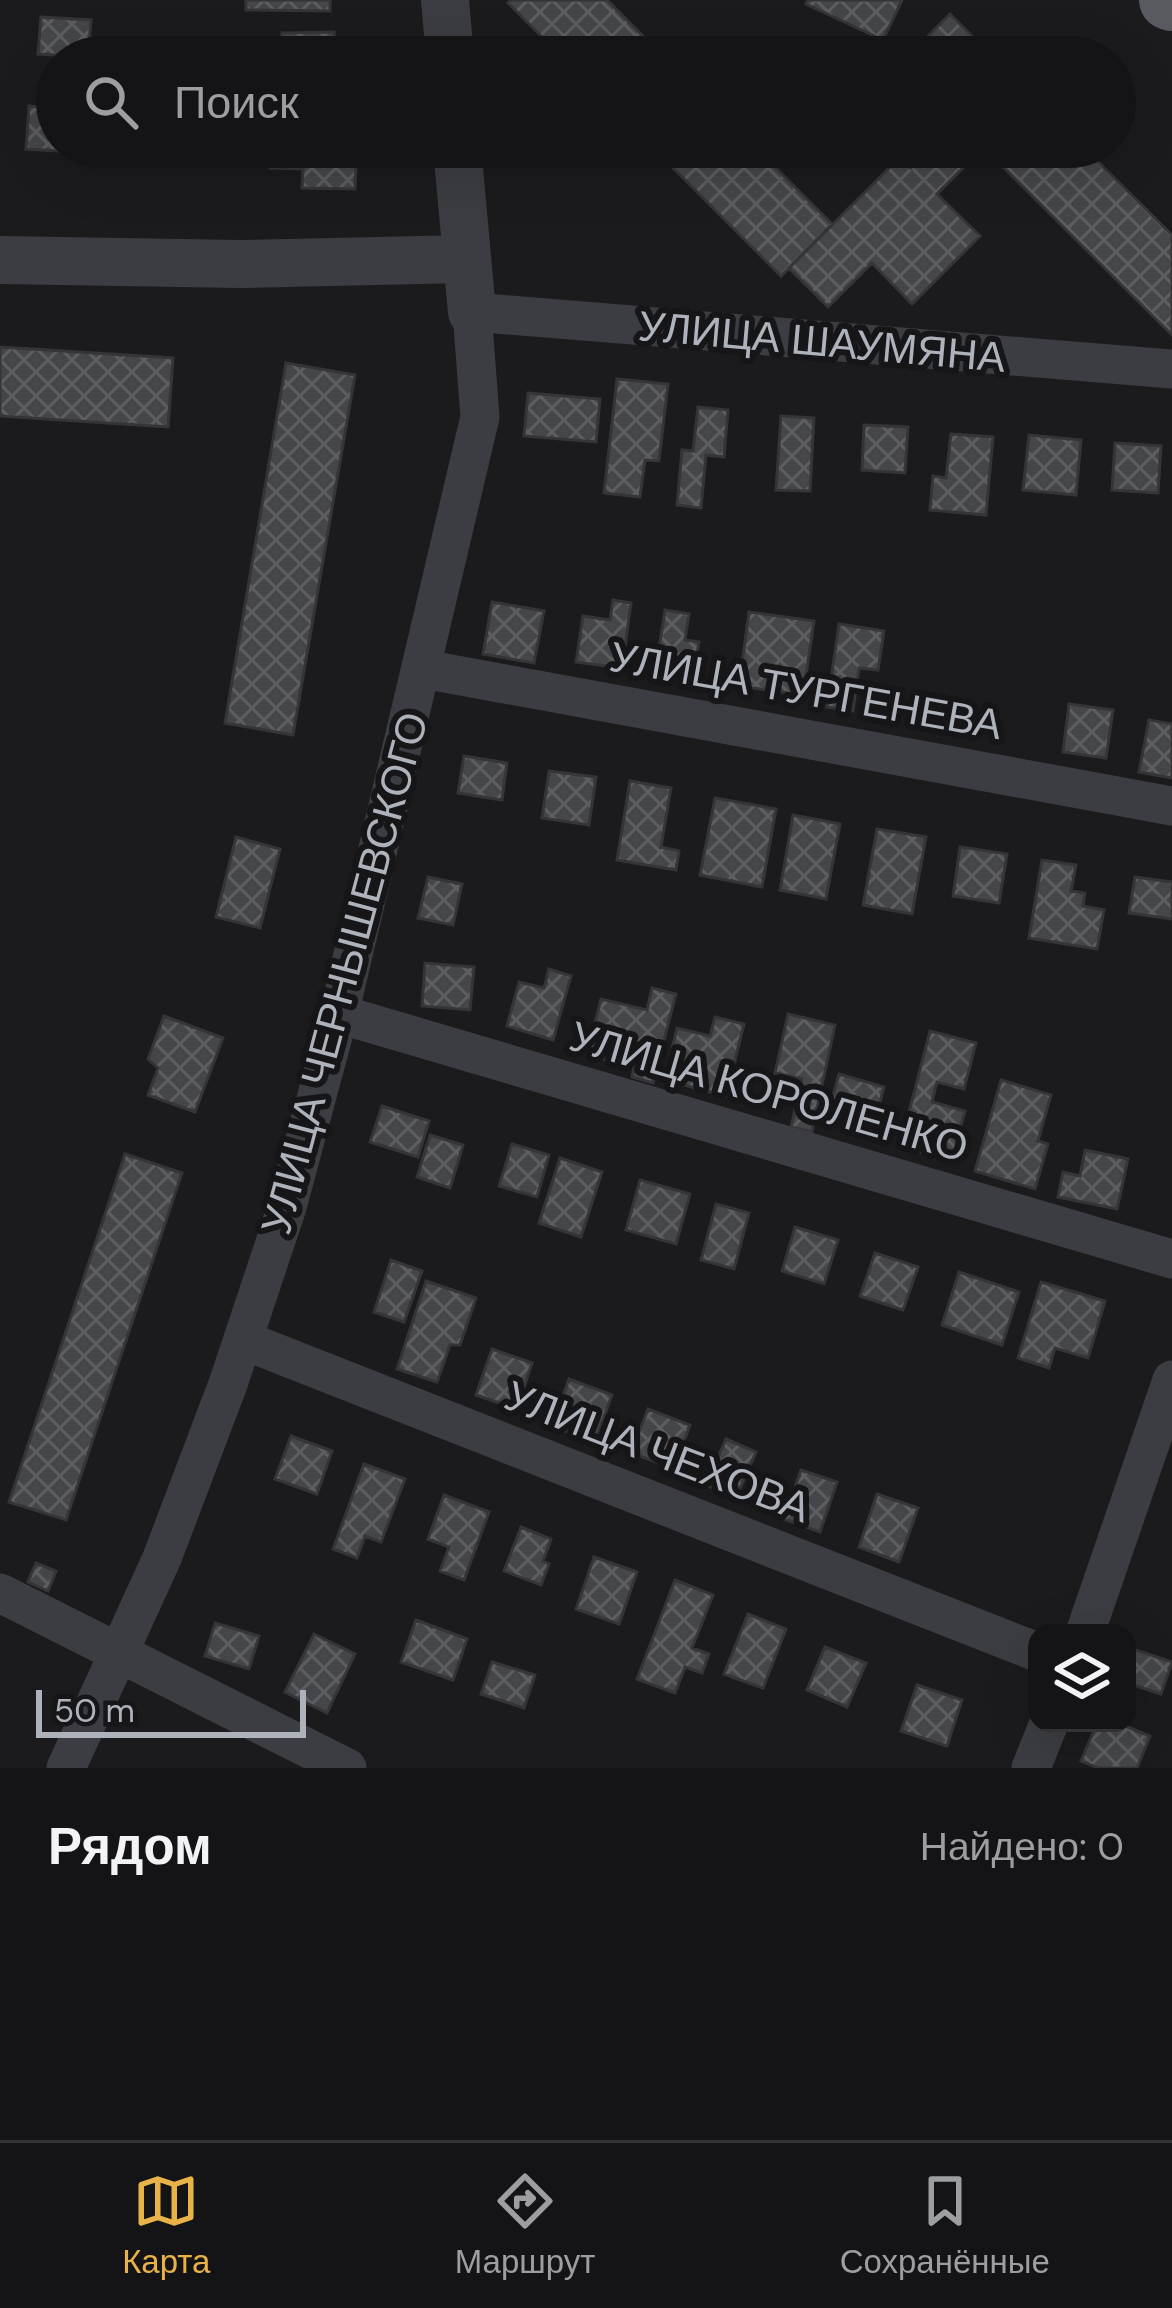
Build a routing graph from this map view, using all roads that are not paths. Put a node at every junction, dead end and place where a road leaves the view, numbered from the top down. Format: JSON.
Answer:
{"nodes":[{"id":1,"x":445,"y":0,"type":"edge"},
{"id":2,"x":448,"y":36,"type":"edge"},
{"id":3,"x":458,"y":168,"type":"edge"},
{"id":4,"x":464,"y":259,"type":"junction"},
{"id":5,"x":0,"y":260,"type":"edge"},
{"id":6,"x":472,"y":312,"type":"junction"},
{"id":7,"x":1172,"y":370,"type":"edge"},
{"id":8,"x":423,"y":669,"type":"junction"},
{"id":9,"x":1172,"y":806,"type":"edge"},
{"id":10,"x":339,"y":1014,"type":"junction"},
{"id":11,"x":1172,"y":1259,"type":"edge"},
{"id":12,"x":243,"y":1340,"type":"junction"},
{"id":13,"x":1172,"y":1380,"type":"edge"},
{"id":14,"x":0,"y":1594,"type":"edge"},
{"id":15,"x":1087,"y":1624,"type":"edge"},
{"id":16,"x":1028,"y":1648,"type":"edge"},
{"id":17,"x":119,"y":1653,"type":"junction"},
{"id":18,"x":1045,"y":1732,"type":"edge"},
{"id":19,"x":66,"y":1768,"type":"edge"},
{"id":20,"x":347,"y":1768,"type":"edge"},
{"id":21,"x":1031,"y":1768,"type":"edge"}],
"edges":[{"from":1,"to":2,"type":"street"},
{"from":3,"to":4,"type":"street","name":"УЛИЦА ЧЕРНЫШЕВСКОГО"},
{"from":4,"to":5,"type":"street"},
{"from":4,"to":6,"type":"street","name":"УЛИЦА ЧЕРНЫШЕВСКОГО"},
{"from":6,"to":7,"type":"street","name":"УЛИЦА ШАУМЯНА"},
{"from":6,"to":8,"type":"street","name":"УЛИЦА ЧЕРНЫШЕВСКОГО"},
{"from":8,"to":9,"type":"street","name":"УЛИЦА ТУРГЕНЕВА"},
{"from":8,"to":10,"type":"street","name":"УЛИЦА ЧЕРНЫШЕВСКОГО"},
{"from":10,"to":11,"type":"street","name":"УЛИЦА КОРОЛЕНКО"},
{"from":10,"to":12,"type":"street","name":"УЛИЦА ЧЕРНЫШЕВСКОГО"},
{"from":12,"to":16,"type":"street","name":"УЛИЦА ЧЕХОВА"},
{"from":12,"to":17,"type":"street","name":"УЛИЦА ЧЕРНЫШЕВСКОГО"},
{"from":13,"to":15,"type":"street"},
{"from":14,"to":17,"type":"street"},
{"from":17,"to":19,"type":"street","name":"УЛИЦА ЧЕРНЫШЕВСКОГО"},
{"from":17,"to":20,"type":"street"},
{"from":18,"to":21,"type":"street"}]}
